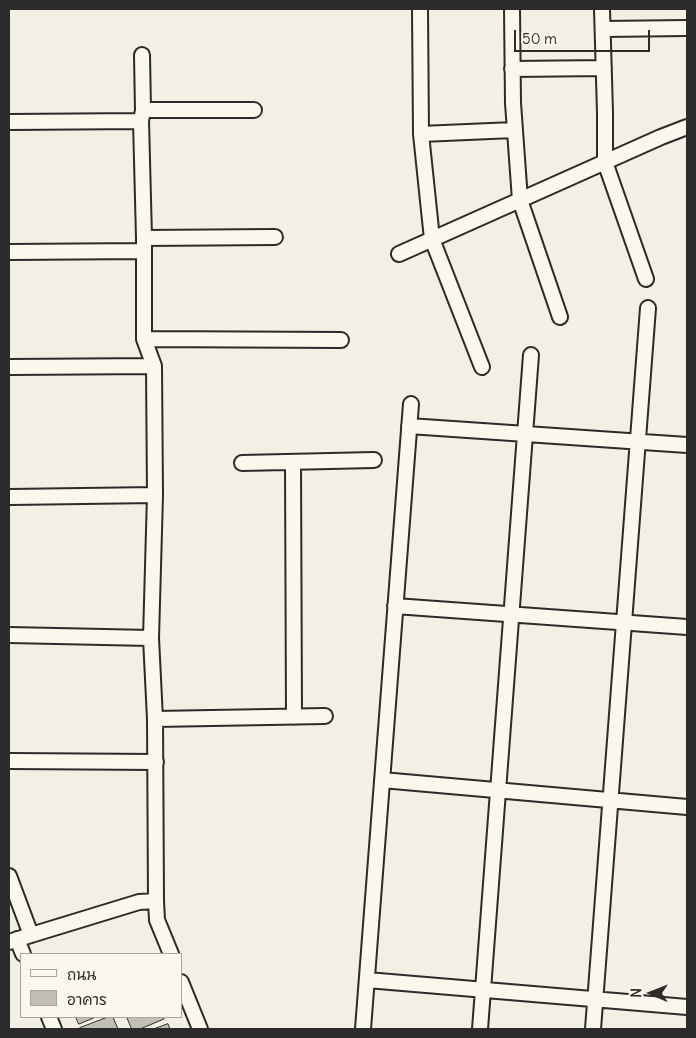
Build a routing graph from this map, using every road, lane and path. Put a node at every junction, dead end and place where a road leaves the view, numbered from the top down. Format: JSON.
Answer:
{"nodes":[{"id":1,"x":420,"y":9,"type":"edge"},
{"id":2,"x":512,"y":9,"type":"edge"},
{"id":3,"x":602,"y":9,"type":"edge"},
{"id":4,"x":687,"y":28,"type":"edge"},
{"id":5,"x":603,"y":30,"type":"junction"},
{"id":6,"x":142,"y":55,"type":"dead end"},
{"id":7,"x":604,"y":68,"type":"junction"},
{"id":8,"x":512,"y":69,"type":"junction"},
{"id":9,"x":254,"y":110,"type":"dead end"},
{"id":10,"x":142,"y":116,"type":"junction"},
{"id":11,"x":9,"y":122,"type":"edge"},
{"id":12,"x":514,"y":130,"type":"junction"},
{"id":13,"x":686,"y":132,"type":"edge"},
{"id":14,"x":421,"y":134,"type":"junction"},
{"id":15,"x":605,"y":162,"type":"junction"},
{"id":16,"x":520,"y":200,"type":"junction"},
{"id":17,"x":275,"y":237,"type":"dead end"},
{"id":18,"x":432,"y":238,"type":"junction"},
{"id":19,"x":144,"y":245,"type":"junction"},
{"id":20,"x":9,"y":252,"type":"edge"},
{"id":21,"x":399,"y":254,"type":"dead end"},
{"id":22,"x":646,"y":279,"type":"dead end"},
{"id":23,"x":648,"y":308,"type":"dead end"},
{"id":24,"x":560,"y":317,"type":"dead end"},
{"id":25,"x":144,"y":339,"type":"junction"},
{"id":26,"x":341,"y":340,"type":"dead end"},
{"id":27,"x":531,"y":355,"type":"dead end"},
{"id":28,"x":154,"y":366,"type":"junction"},
{"id":29,"x":9,"y":367,"type":"edge"},
{"id":30,"x":482,"y":367,"type":"dead end"},
{"id":31,"x":410,"y":404,"type":"dead end"},
{"id":32,"x":409,"y":426,"type":"junction"},
{"id":33,"x":525,"y":434,"type":"junction"},
{"id":34,"x":638,"y":441,"type":"junction"},
{"id":35,"x":687,"y":445,"type":"edge"},
{"id":36,"x":374,"y":460,"type":"dead end"},
{"id":37,"x":293,"y":462,"type":"junction"},
{"id":38,"x":242,"y":463,"type":"dead end"},
{"id":39,"x":155,"y":495,"type":"junction"},
{"id":40,"x":9,"y":497,"type":"edge"},
{"id":41,"x":395,"y":606,"type":"junction"},
{"id":42,"x":511,"y":614,"type":"junction"},
{"id":43,"x":624,"y":622,"type":"junction"},
{"id":44,"x":687,"y":627,"type":"edge"},
{"id":45,"x":9,"y":635,"type":"edge"},
{"id":46,"x":151,"y":638,"type":"junction"},
{"id":47,"x":325,"y":716,"type":"dead end"},
{"id":48,"x":294,"y":717,"type":"junction"},
{"id":49,"x":155,"y":719,"type":"junction"},
{"id":50,"x":9,"y":761,"type":"edge"},
{"id":51,"x":156,"y":762,"type":"junction"},
{"id":52,"x":382,"y":780,"type":"junction"},
{"id":53,"x":498,"y":791,"type":"junction"},
{"id":54,"x":611,"y":801,"type":"junction"},
{"id":55,"x":687,"y":807,"type":"edge"},
{"id":56,"x":9,"y":876,"type":"edge"},
{"id":57,"x":156,"y":901,"type":"junction"},
{"id":58,"x":31,"y":934,"type":"junction"},
{"id":59,"x":13,"y":941,"type":"edge"},
{"id":60,"x":22,"y":953,"type":"edge"},
{"id":61,"x":171,"y":953,"type":"edge"},
{"id":62,"x":367,"y":980,"type":"junction"},
{"id":63,"x":182,"y":984,"type":"edge"},
{"id":64,"x":483,"y":990,"type":"junction"},
{"id":65,"x":595,"y":1000,"type":"junction"},
{"id":66,"x":687,"y":1007,"type":"edge"},
{"id":67,"x":200,"y":1029,"type":"edge"},
{"id":68,"x":363,"y":1029,"type":"edge"},
{"id":69,"x":480,"y":1029,"type":"edge"},
{"id":70,"x":593,"y":1029,"type":"edge"}],
"edges":[{"from":1,"to":14,"type":"street"},
{"from":2,"to":8,"type":"street"},
{"from":3,"to":5,"type":"street"},
{"from":4,"to":5,"type":"street"},
{"from":5,"to":7,"type":"street"},
{"from":6,"to":10,"type":"street"},
{"from":7,"to":8,"type":"street"},
{"from":7,"to":15,"type":"street"},
{"from":8,"to":12,"type":"street"},
{"from":9,"to":10,"type":"street"},
{"from":10,"to":11,"type":"street"},
{"from":10,"to":19,"type":"street"},
{"from":12,"to":14,"type":"street"},
{"from":12,"to":16,"type":"street"},
{"from":13,"to":15,"type":"street"},
{"from":14,"to":18,"type":"street"},
{"from":15,"to":16,"type":"street"},
{"from":15,"to":22,"type":"street"},
{"from":16,"to":18,"type":"street"},
{"from":16,"to":24,"type":"street"},
{"from":17,"to":19,"type":"street"},
{"from":18,"to":21,"type":"street"},
{"from":18,"to":30,"type":"street"},
{"from":19,"to":20,"type":"street"},
{"from":19,"to":25,"type":"street"},
{"from":23,"to":34,"type":"street"},
{"from":25,"to":26,"type":"street"},
{"from":25,"to":28,"type":"street"},
{"from":27,"to":33,"type":"street"},
{"from":28,"to":29,"type":"street"},
{"from":28,"to":39,"type":"street"},
{"from":31,"to":32,"type":"street"},
{"from":32,"to":33,"type":"street"},
{"from":32,"to":41,"type":"street"},
{"from":33,"to":34,"type":"street"},
{"from":33,"to":42,"type":"street"},
{"from":34,"to":35,"type":"street"},
{"from":34,"to":43,"type":"street"},
{"from":36,"to":37,"type":"street"},
{"from":37,"to":38,"type":"street"},
{"from":37,"to":48,"type":"street"},
{"from":39,"to":40,"type":"street"},
{"from":39,"to":46,"type":"street"},
{"from":41,"to":42,"type":"street"},
{"from":41,"to":52,"type":"street"},
{"from":42,"to":43,"type":"street"},
{"from":42,"to":53,"type":"street"},
{"from":43,"to":44,"type":"street"},
{"from":43,"to":54,"type":"street"},
{"from":45,"to":46,"type":"street"},
{"from":46,"to":49,"type":"street"},
{"from":47,"to":48,"type":"street"},
{"from":48,"to":49,"type":"street"},
{"from":49,"to":51,"type":"street"},
{"from":50,"to":51,"type":"street"},
{"from":51,"to":57,"type":"street"},
{"from":52,"to":53,"type":"street"},
{"from":52,"to":62,"type":"street"},
{"from":53,"to":54,"type":"street"},
{"from":53,"to":64,"type":"street"},
{"from":54,"to":55,"type":"street"},
{"from":54,"to":65,"type":"street"},
{"from":56,"to":58,"type":"street"},
{"from":57,"to":58,"type":"street"},
{"from":57,"to":61,"type":"street"},
{"from":58,"to":59,"type":"street"},
{"from":59,"to":60,"type":"street"},
{"from":62,"to":64,"type":"street"},
{"from":62,"to":68,"type":"street"},
{"from":63,"to":67,"type":"street"},
{"from":64,"to":65,"type":"street"},
{"from":64,"to":69,"type":"street"},
{"from":65,"to":66,"type":"street"},
{"from":65,"to":70,"type":"street"}]}
